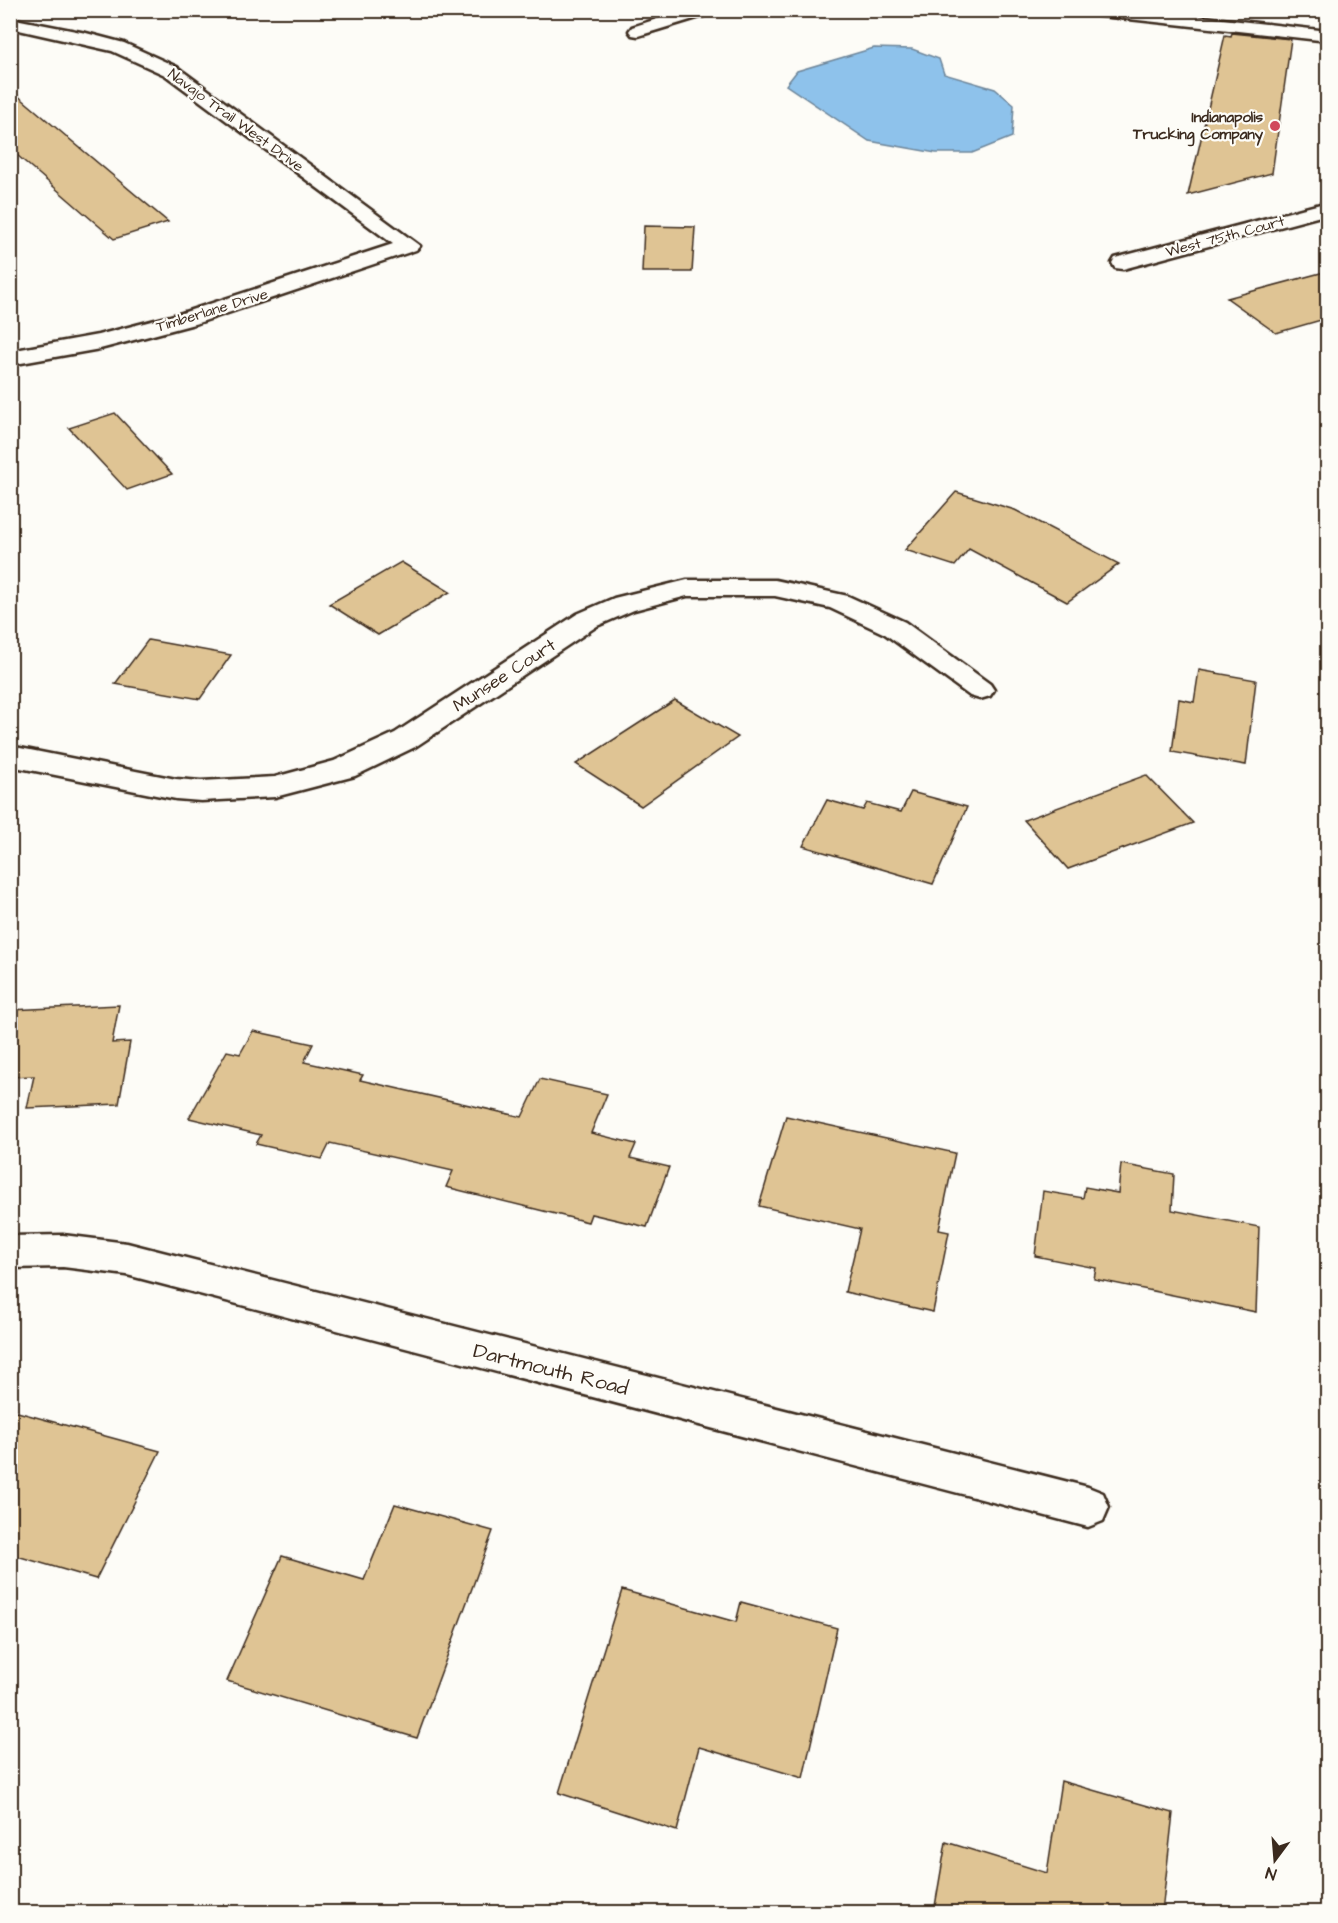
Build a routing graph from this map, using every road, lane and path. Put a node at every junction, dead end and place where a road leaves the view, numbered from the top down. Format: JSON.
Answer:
{"nodes":[{"id":1,"x":704,"y":10,"type":"edge"},
{"id":2,"x":1092,"y":10,"type":"edge"},
{"id":3,"x":10,"y":23,"type":"edge"},
{"id":4,"x":638,"y":31,"type":"dead end"},
{"id":5,"x":1328,"y":36,"type":"edge"},
{"id":6,"x":1328,"y":208,"type":"edge"},
{"id":7,"x":408,"y":246,"type":"joint"},
{"id":8,"x":1123,"y":263,"type":"dead end"},
{"id":9,"x":10,"y":358,"type":"edge"},
{"id":10,"x":980,"y":690,"type":"dead end"},
{"id":11,"x":10,"y":756,"type":"edge"},
{"id":12,"x":10,"y":1252,"type":"edge"},
{"id":13,"x":1088,"y":1507,"type":"dead end"}],
"edges":[{"from":1,"to":4,"type":"street"},
{"from":2,"to":5,"type":"street"},
{"from":3,"to":7,"type":"street","name":"Navajo Trail West Drive"},
{"from":6,"to":8,"type":"street","name":"West 75th Court"},
{"from":7,"to":9,"type":"street","name":"Timberlane Drive"},
{"from":10,"to":11,"type":"street","name":"Munsee Court"},
{"from":12,"to":13,"type":"street","name":"Dartmouth Road"}]}
